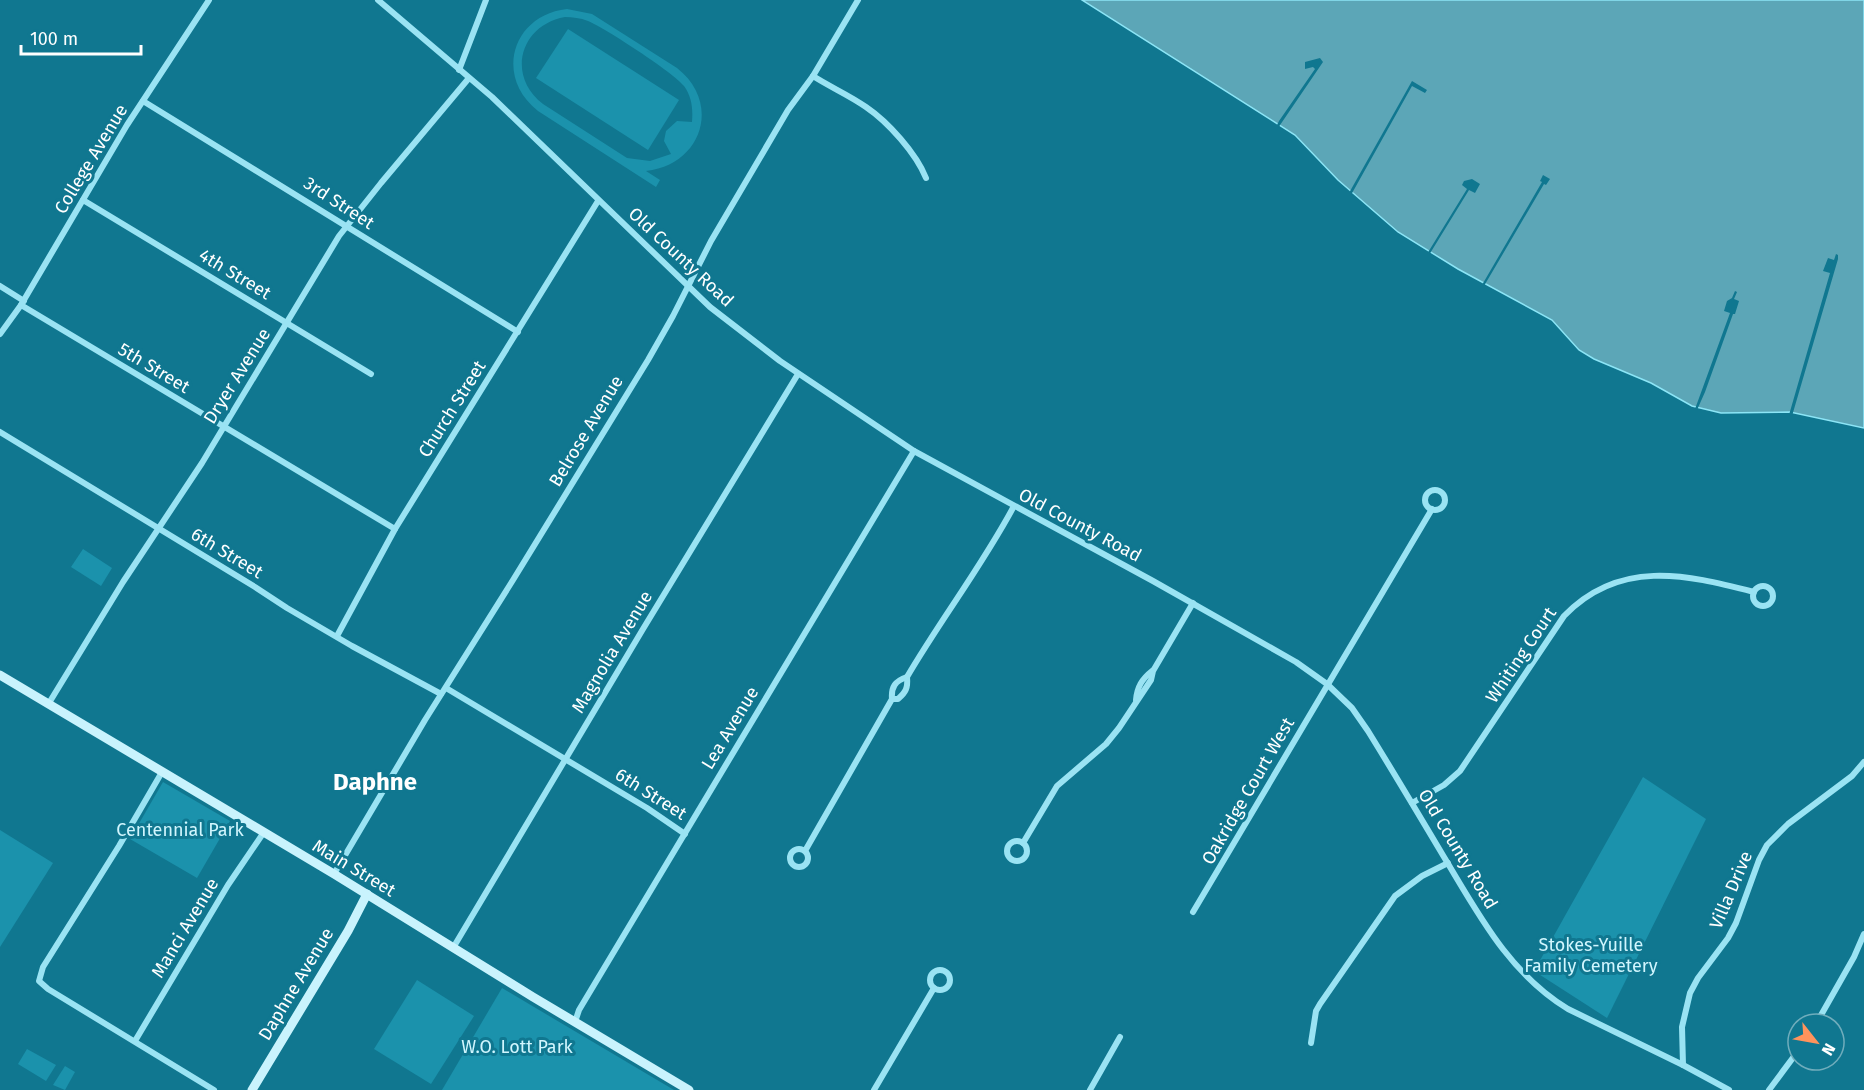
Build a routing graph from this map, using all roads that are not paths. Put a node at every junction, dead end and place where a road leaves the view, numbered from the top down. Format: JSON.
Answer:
{"nodes":[{"id":1,"x":209,"y":0,"type":"edge"},
{"id":2,"x":378,"y":0,"type":"edge"},
{"id":3,"x":486,"y":0,"type":"edge"},
{"id":4,"x":858,"y":0,"type":"edge"},
{"id":5,"x":459,"y":70,"type":"junction"},
{"id":6,"x":813,"y":76,"type":"junction"},
{"id":7,"x":469,"y":78,"type":"junction"},
{"id":8,"x":143,"y":101,"type":"junction"},
{"id":9,"x":926,"y":178,"type":"dead end"},
{"id":10,"x":83,"y":200,"type":"junction"},
{"id":11,"x":598,"y":201,"type":"junction"},
{"id":12,"x":346,"y":227,"type":"junction"},
{"id":13,"x":0,"y":286,"type":"edge"},
{"id":14,"x":688,"y":286,"type":"junction"},
{"id":15,"x":22,"y":303,"type":"junction"},
{"id":16,"x":286,"y":324,"type":"junction"},
{"id":17,"x":518,"y":332,"type":"junction"},
{"id":18,"x":0,"y":334,"type":"edge"},
{"id":19,"x":371,"y":374,"type":"dead end"},
{"id":20,"x":798,"y":374,"type":"junction"},
{"id":21,"x":223,"y":426,"type":"junction"},
{"id":22,"x":0,"y":432,"type":"edge"},
{"id":23,"x":914,"y":451,"type":"junction"},
{"id":24,"x":1014,"y":507,"type":"junction"},
{"id":25,"x":1432,"y":509,"type":"dead end"},
{"id":26,"x":159,"y":529,"type":"junction"},
{"id":27,"x":395,"y":529,"type":"junction"},
{"id":28,"x":1754,"y":592,"type":"dead end"},
{"id":29,"x":1193,"y":603,"type":"junction"},
{"id":30,"x":336,"y":636,"type":"junction"},
{"id":31,"x":0,"y":675,"type":"edge"},
{"id":32,"x":907,"y":677,"type":"junction"},
{"id":33,"x":1328,"y":684,"type":"junction"},
{"id":34,"x":446,"y":688,"type":"junction"},
{"id":35,"x":441,"y":694,"type":"junction"},
{"id":36,"x":892,"y":699,"type":"junction"},
{"id":37,"x":49,"y":703,"type":"junction"},
{"id":38,"x":565,"y":758,"type":"junction"},
{"id":39,"x":1864,"y":762,"type":"edge"},
{"id":40,"x":162,"y":772,"type":"junction"},
{"id":41,"x":1412,"y":803,"type":"junction"},
{"id":42,"x":264,"y":831,"type":"junction"},
{"id":43,"x":685,"y":834,"type":"junction"},
{"id":44,"x":1023,"y":843,"type":"dead end"},
{"id":45,"x":805,"y":850,"type":"dead end"},
{"id":46,"x":1448,"y":863,"type":"junction"},
{"id":47,"x":334,"y":874,"type":"junction"},
{"id":48,"x":367,"y":894,"type":"junction"},
{"id":49,"x":1193,"y":912,"type":"dead end"},
{"id":50,"x":1864,"y":934,"type":"edge"},
{"id":51,"x":453,"y":948,"type":"junction"},
{"id":52,"x":934,"y":988,"type":"dead end"},
{"id":53,"x":1823,"y":1012,"type":"edge"},
{"id":54,"x":575,"y":1022,"type":"junction"},
{"id":55,"x":1120,"y":1037,"type":"dead end"},
{"id":56,"x":135,"y":1041,"type":"junction"},
{"id":57,"x":1311,"y":1043,"type":"dead end"},
{"id":58,"x":1683,"y":1065,"type":"junction"},
{"id":59,"x":1786,"y":1067,"type":"edge"},
{"id":60,"x":214,"y":1090,"type":"edge"},
{"id":61,"x":252,"y":1090,"type":"edge"},
{"id":62,"x":689,"y":1090,"type":"edge"},
{"id":63,"x":874,"y":1090,"type":"edge"},
{"id":64,"x":1090,"y":1090,"type":"edge"},
{"id":65,"x":1730,"y":1090,"type":"edge"},
{"id":66,"x":1769,"y":1090,"type":"edge"}],
"edges":[{"from":1,"to":8,"type":"street","name":"College Avenue"},
{"from":2,"to":5,"type":"street","name":"Old County Road"},
{"from":3,"to":5,"type":"street"},
{"from":4,"to":6,"type":"street","name":"Belrose Avenue"},
{"from":5,"to":7,"type":"street","name":"Old County Road"},
{"from":6,"to":9,"type":"street"},
{"from":6,"to":14,"type":"street","name":"Belrose Avenue"},
{"from":7,"to":11,"type":"street","name":"Old County Road"},
{"from":7,"to":12,"type":"street","name":"Dryer Avenue"},
{"from":8,"to":10,"type":"street","name":"College Avenue"},
{"from":8,"to":12,"type":"street","name":"3rd Street"},
{"from":10,"to":15,"type":"street","name":"College Avenue"},
{"from":10,"to":16,"type":"street","name":"4th Street"},
{"from":11,"to":14,"type":"street","name":"Old County Road"},
{"from":11,"to":17,"type":"street","name":"Church Street"},
{"from":12,"to":16,"type":"street","name":"Dryer Avenue"},
{"from":12,"to":17,"type":"street","name":"3rd Street"},
{"from":13,"to":15,"type":"street","name":"5th Street"},
{"from":14,"to":20,"type":"street","name":"Old County Road"},
{"from":14,"to":34,"type":"street","name":"Belrose Avenue"},
{"from":15,"to":18,"type":"street","name":"College Avenue"},
{"from":15,"to":21,"type":"street","name":"5th Street"},
{"from":16,"to":19,"type":"street","name":"4th Street"},
{"from":16,"to":21,"type":"street","name":"Dryer Avenue"},
{"from":17,"to":27,"type":"street","name":"Church Street"},
{"from":20,"to":23,"type":"street","name":"Old County Road"},
{"from":20,"to":38,"type":"street","name":"Magnolia Avenue"},
{"from":21,"to":26,"type":"street","name":"Dryer Avenue"},
{"from":21,"to":27,"type":"street","name":"5th Street"},
{"from":22,"to":26,"type":"street","name":"6th Street"},
{"from":23,"to":24,"type":"street","name":"Old County Road"},
{"from":23,"to":43,"type":"street","name":"Lea Avenue"},
{"from":24,"to":29,"type":"street","name":"Old County Road"},
{"from":24,"to":32,"type":"street"},
{"from":25,"to":33,"type":"street","name":"Oakridge Court West"},
{"from":26,"to":30,"type":"street","name":"6th Street"},
{"from":26,"to":37,"type":"street","name":"Dryer Avenue"},
{"from":27,"to":30,"type":"street","name":"Church Street"},
{"from":28,"to":41,"type":"street","name":"Whiting Court"},
{"from":29,"to":33,"type":"street","name":"Old County Road"},
{"from":29,"to":44,"type":"street"},
{"from":30,"to":35,"type":"street","name":"6th Street"},
{"from":31,"to":37,"type":"main road","name":"Main Street"},
{"from":32,"to":36,"type":"street"},
{"from":32,"to":36,"type":"street"},
{"from":33,"to":41,"type":"street","name":"Old County Road"},
{"from":33,"to":49,"type":"street","name":"Oakridge Court West"},
{"from":34,"to":35,"type":"street","name":"Belrose Avenue"},
{"from":34,"to":38,"type":"street","name":"6th Street"},
{"from":35,"to":47,"type":"street","name":"Belrose Avenue"},
{"from":36,"to":45,"type":"street"},
{"from":37,"to":40,"type":"main road","name":"Main Street"},
{"from":38,"to":43,"type":"street","name":"6th Street"},
{"from":38,"to":51,"type":"street","name":"Magnolia Avenue"},
{"from":39,"to":58,"type":"street","name":"Villa Drive"},
{"from":40,"to":42,"type":"main road","name":"Main Street"},
{"from":40,"to":56,"type":"street"},
{"from":41,"to":46,"type":"street","name":"Old County Road"},
{"from":42,"to":47,"type":"main road","name":"Main Street"},
{"from":42,"to":56,"type":"street","name":"Manci Avenue"},
{"from":43,"to":54,"type":"street","name":"Lea Avenue"},
{"from":46,"to":57,"type":"street"},
{"from":46,"to":58,"type":"street","name":"Old County Road"},
{"from":47,"to":48,"type":"main road","name":"Main Street"},
{"from":48,"to":51,"type":"main road","name":"Main Street"},
{"from":48,"to":61,"type":"main road","name":"Daphne Avenue"},
{"from":50,"to":53,"type":"street"},
{"from":51,"to":54,"type":"main road","name":"Main Street"},
{"from":52,"to":63,"type":"street"},
{"from":54,"to":62,"type":"main road","name":"Main Street"},
{"from":55,"to":64,"type":"street"},
{"from":56,"to":60,"type":"street"},
{"from":58,"to":65,"type":"street","name":"Old County Road"},
{"from":59,"to":66,"type":"street"}]}
